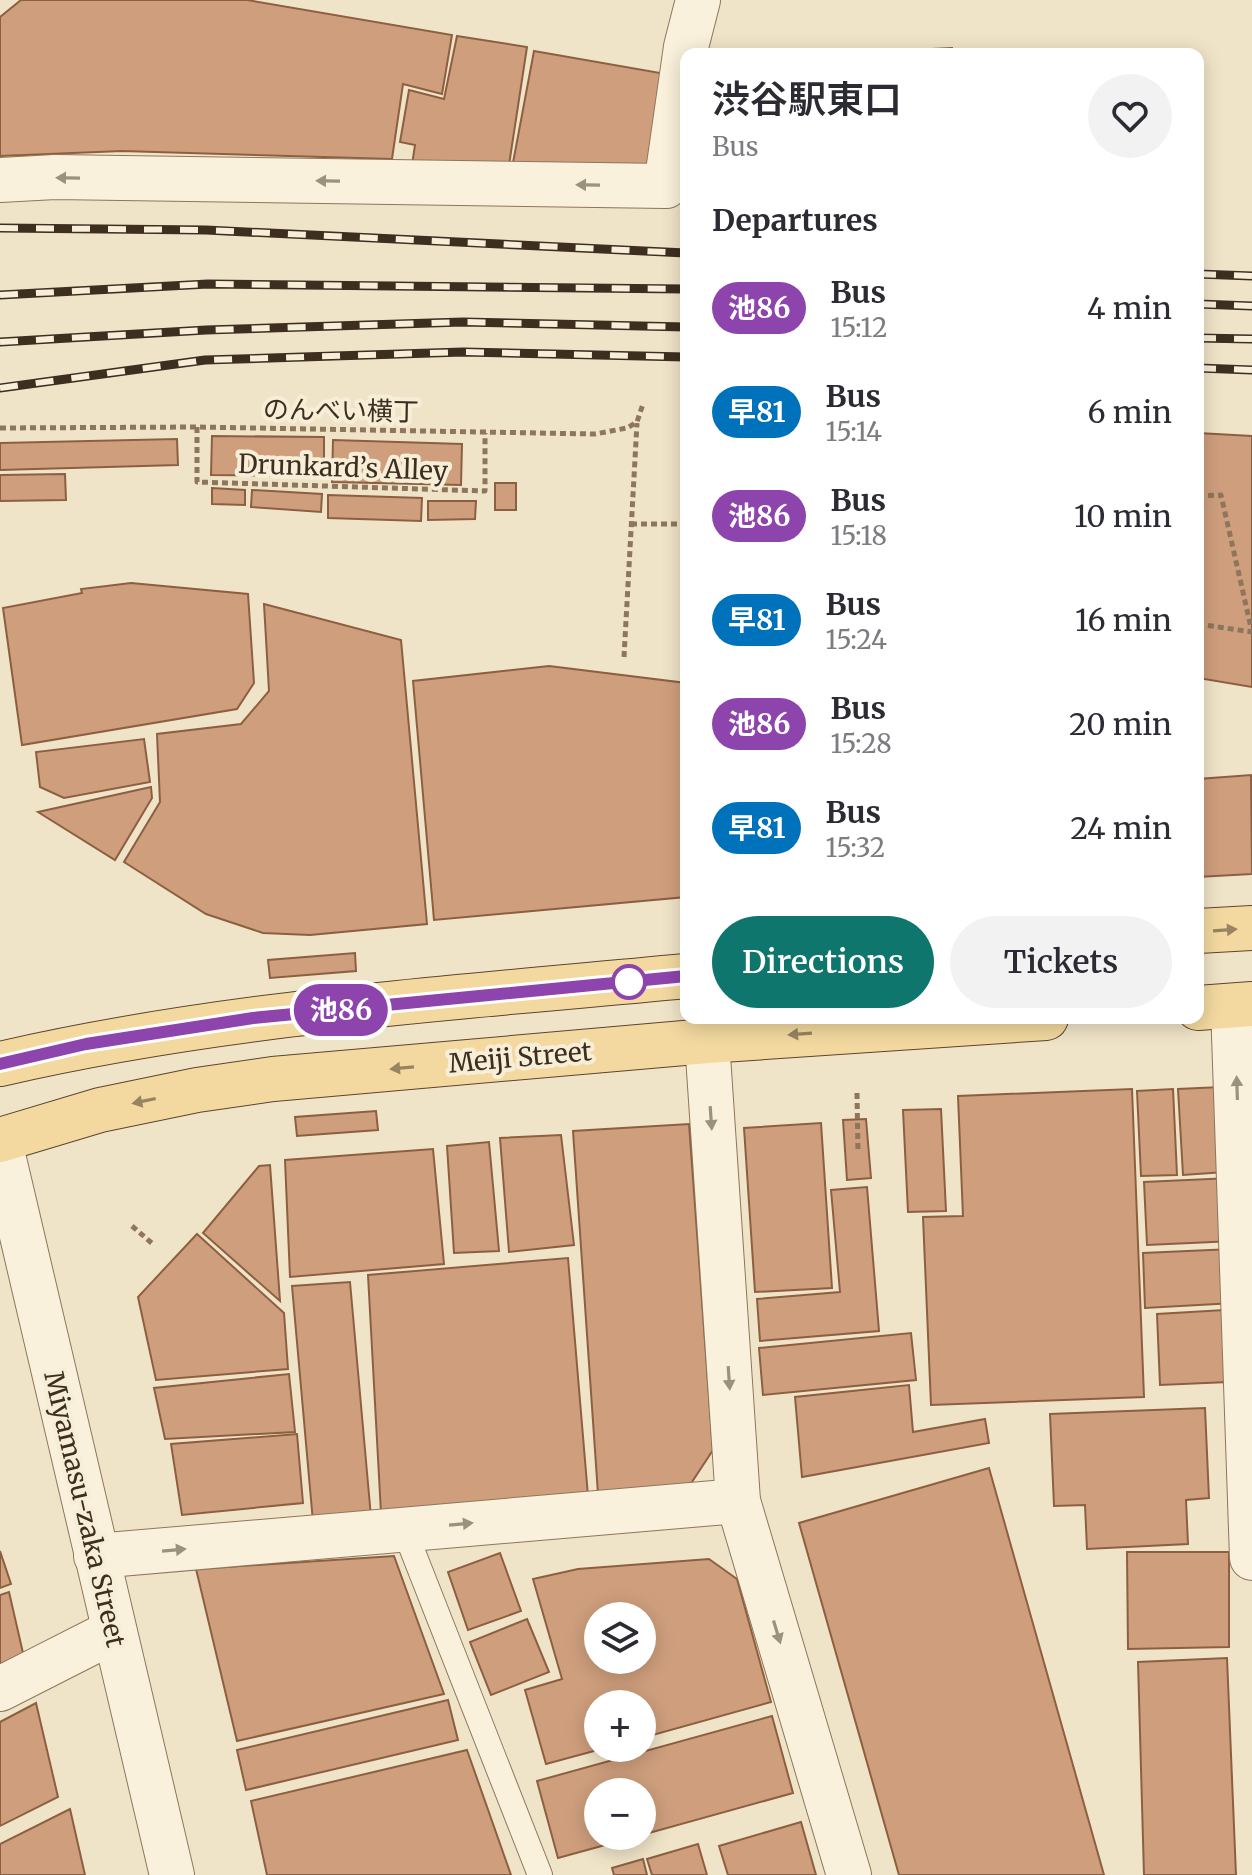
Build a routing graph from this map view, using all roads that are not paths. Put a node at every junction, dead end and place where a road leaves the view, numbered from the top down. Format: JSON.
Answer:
{"nodes":[{"id":1,"x":698,"y":0,"type":"edge"},
{"id":2,"x":686,"y":48,"type":"edge"},
{"id":3,"x":680,"y":89,"type":"edge"},
{"id":4,"x":0,"y":180,"type":"edge"},
{"id":5,"x":1252,"y":928,"type":"edge"},
{"id":6,"x":1204,"y":931,"type":"edge"},
{"id":7,"x":680,"y":977,"type":"edge"},
{"id":8,"x":1228,"y":1006,"type":"edge"},
{"id":9,"x":958,"y":1024,"type":"edge"},
{"id":10,"x":707,"y":1041,"type":"junction"},
{"id":11,"x":0,"y":1064,"type":"edge"},
{"id":12,"x":0,"y":1141,"type":"edge"},
{"id":13,"x":1250,"y":1459,"type":"edge"},
{"id":14,"x":738,"y":1501,"type":"junction"},
{"id":15,"x":404,"y":1529,"type":"junction"},
{"id":16,"x":96,"y":1556,"type":"junction"},
{"id":17,"x":1252,"y":1558,"type":"edge"},
{"id":18,"x":114,"y":1631,"type":"junction"},
{"id":19,"x":0,"y":1689,"type":"edge"},
{"id":20,"x":172,"y":1875,"type":"edge"},
{"id":21,"x":540,"y":1875,"type":"edge"},
{"id":22,"x":849,"y":1875,"type":"edge"}],
"edges":[{"from":1,"to":2,"type":"street","one_way":true},
{"from":3,"to":4,"type":"street","one_way":true},
{"from":6,"to":5,"type":"main road","one_way":true},
{"from":7,"to":11,"type":"main road"},
{"from":13,"to":8,"type":"street","one_way":true},
{"from":9,"to":10,"type":"main road","name":"Meiji Street","one_way":true},
{"from":10,"to":12,"type":"main road","name":"Meiji Street","one_way":true},
{"from":10,"to":14,"type":"street","one_way":true},
{"from":12,"to":16,"type":"street","name":"Miyamasu-zaka Street"},
{"from":13,"to":17,"type":"street"},
{"from":15,"to":14,"type":"street","one_way":true},
{"from":14,"to":22,"type":"street","one_way":true},
{"from":16,"to":15,"type":"street","one_way":true},
{"from":15,"to":21,"type":"lane"},
{"from":16,"to":18,"type":"street","name":"Miyamasu-zaka Street"},
{"from":18,"to":19,"type":"street"},
{"from":18,"to":20,"type":"street","name":"Miyamasu-zaka Street"}]}
